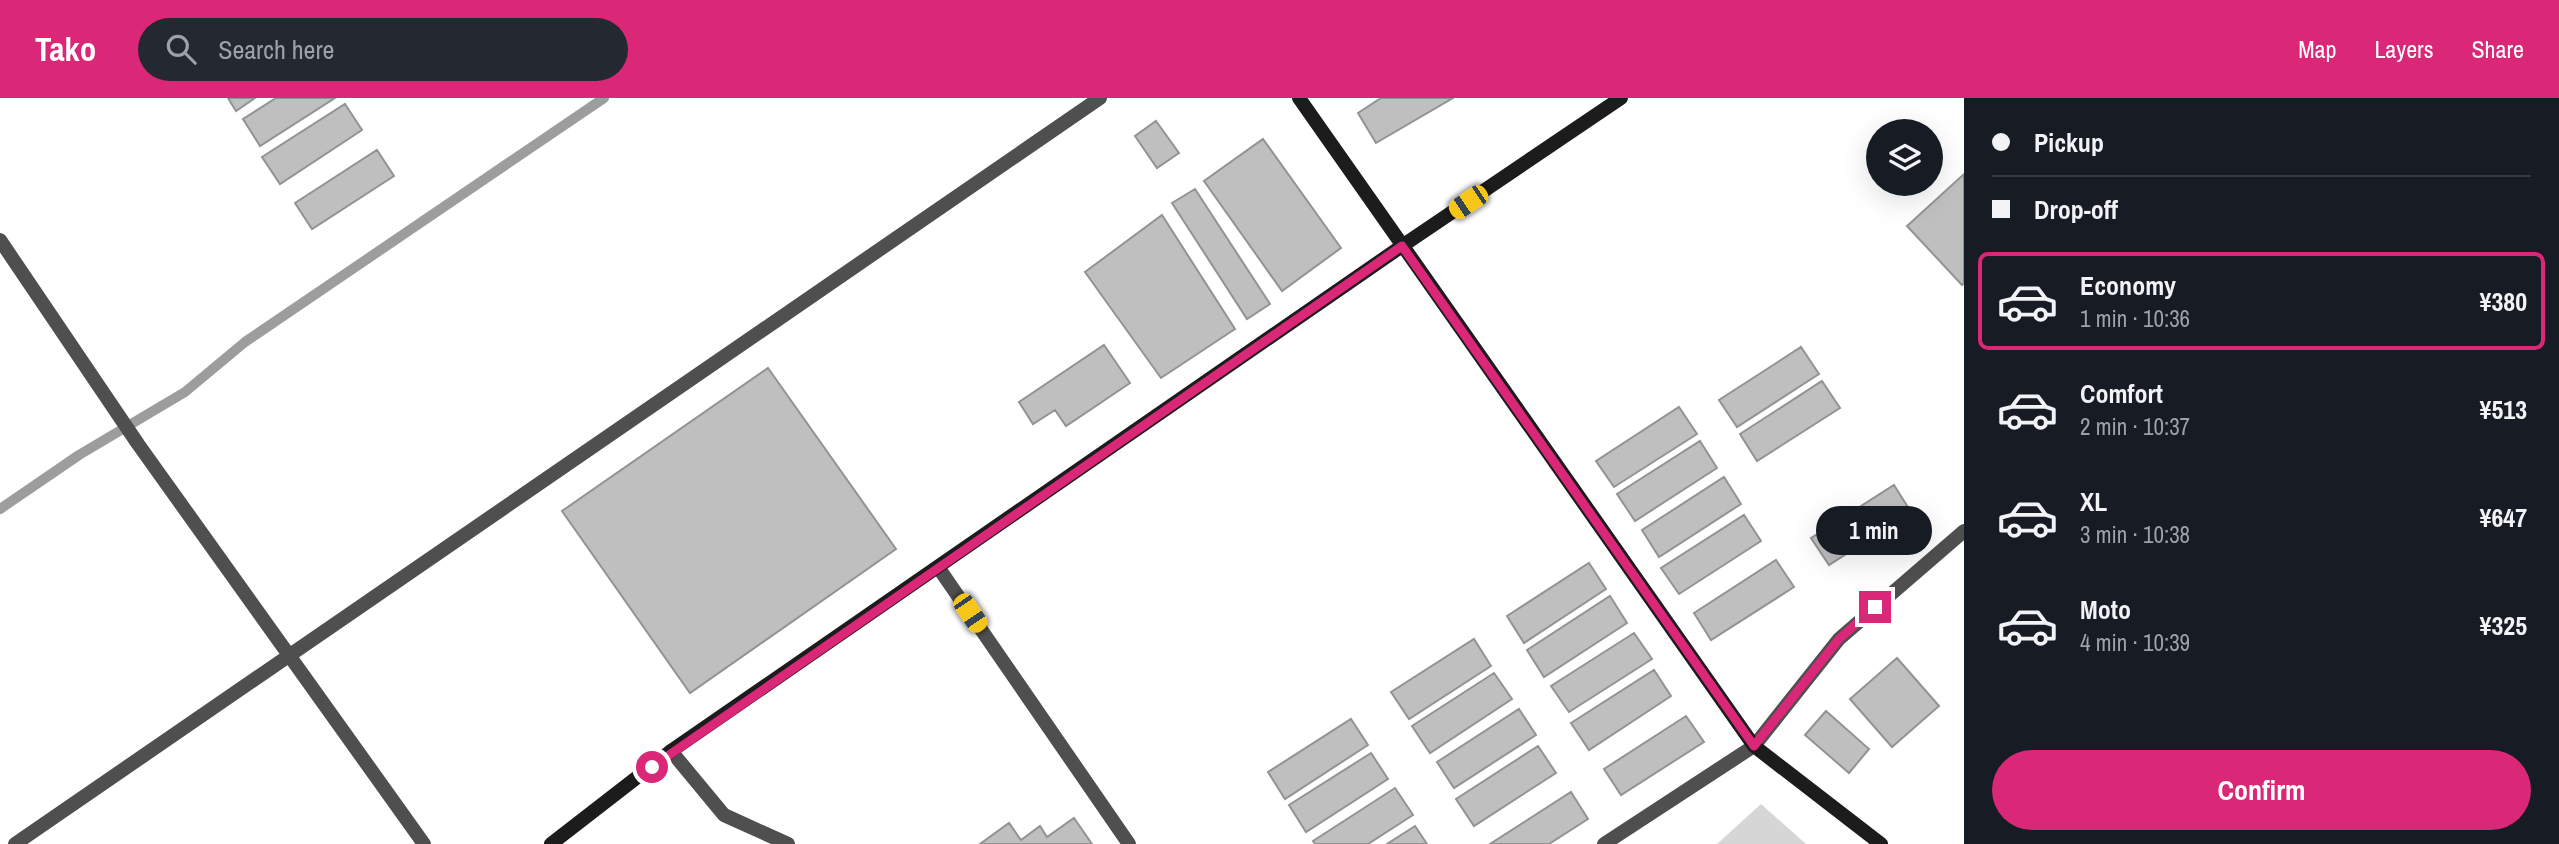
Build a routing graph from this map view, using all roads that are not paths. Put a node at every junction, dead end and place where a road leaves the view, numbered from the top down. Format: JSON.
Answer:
{"nodes":[{"id":1,"x":1100,"y":98,"type":"edge"},
{"id":2,"x":1300,"y":98,"type":"edge"},
{"id":3,"x":1621,"y":98,"type":"edge"},
{"id":4,"x":0,"y":240,"type":"edge"},
{"id":5,"x":1402,"y":246,"type":"junction"},
{"id":6,"x":1964,"y":531,"type":"edge"},
{"id":7,"x":939,"y":567,"type":"junction"},
{"id":8,"x":289,"y":656,"type":"junction"},
{"id":9,"x":1754,"y":746,"type":"junction"},
{"id":10,"x":671,"y":751,"type":"junction"},
{"id":11,"x":15,"y":844,"type":"edge"},
{"id":12,"x":424,"y":844,"type":"edge"},
{"id":13,"x":551,"y":844,"type":"edge"},
{"id":14,"x":788,"y":844,"type":"edge"},
{"id":15,"x":1129,"y":844,"type":"edge"},
{"id":16,"x":1604,"y":844,"type":"edge"},
{"id":17,"x":1881,"y":844,"type":"edge"}],
"edges":[{"from":1,"to":8,"type":"street"},
{"from":2,"to":5,"type":"street"},
{"from":3,"to":5,"type":"street"},
{"from":4,"to":8,"type":"street"},
{"from":5,"to":7,"type":"street"},
{"from":5,"to":9,"type":"street"},
{"from":6,"to":9,"type":"street"},
{"from":7,"to":10,"type":"street"},
{"from":7,"to":15,"type":"street"},
{"from":8,"to":11,"type":"street"},
{"from":8,"to":12,"type":"street"},
{"from":9,"to":16,"type":"street"},
{"from":9,"to":17,"type":"street"},
{"from":10,"to":13,"type":"street"},
{"from":10,"to":14,"type":"street"}]}
